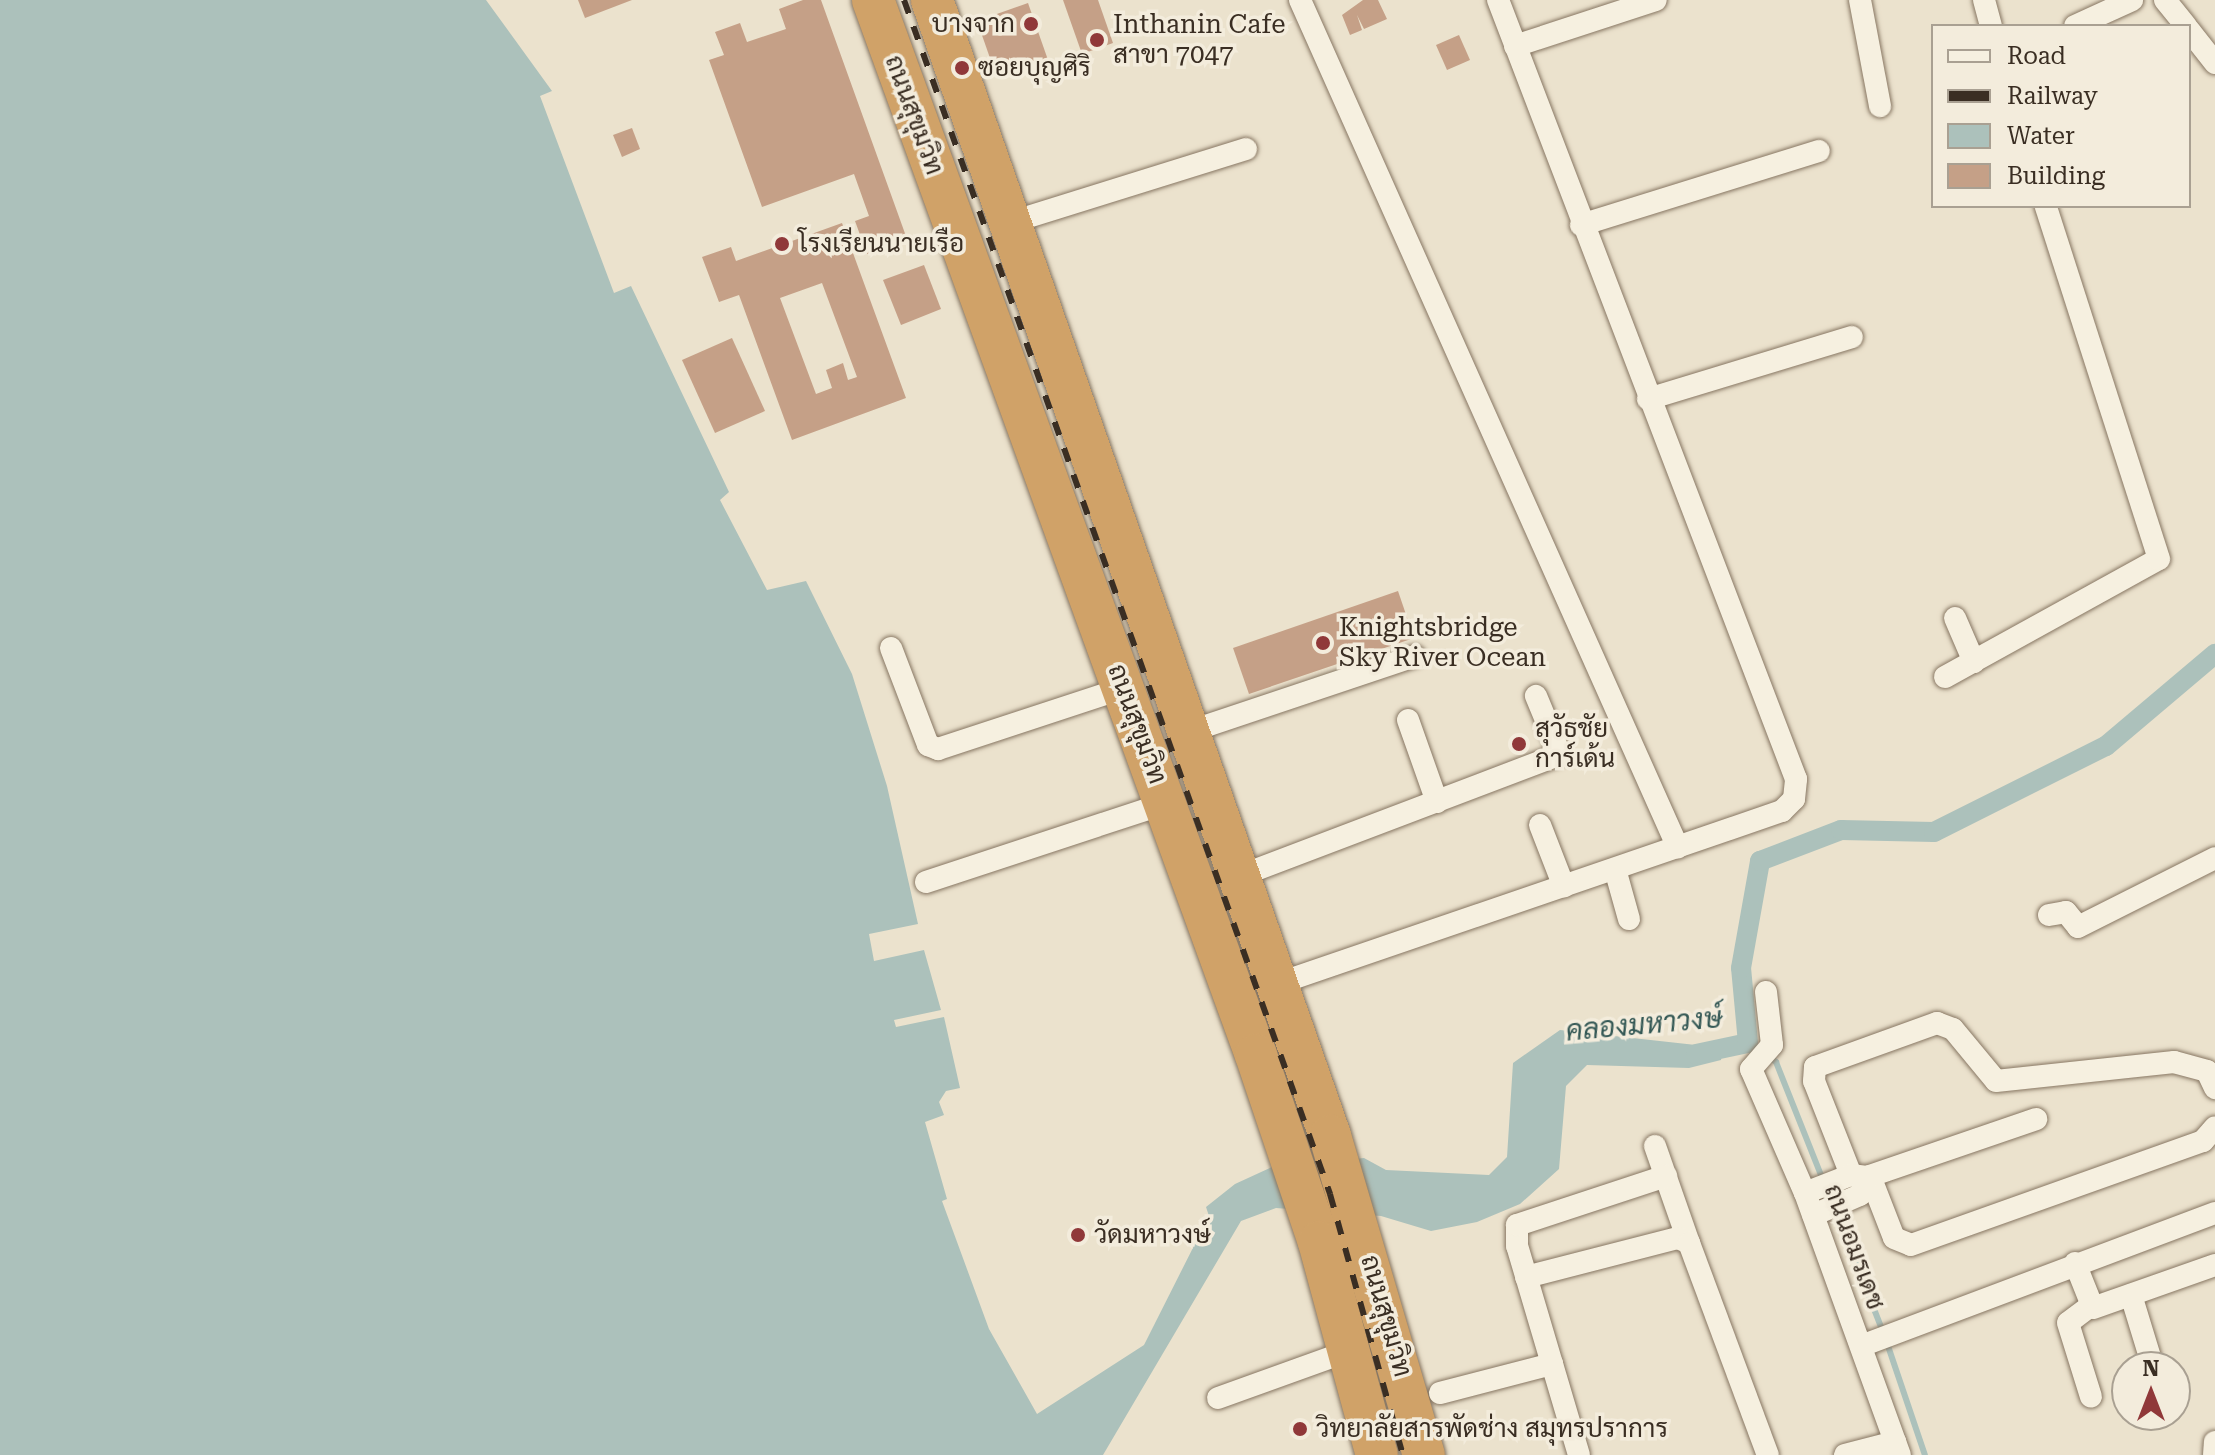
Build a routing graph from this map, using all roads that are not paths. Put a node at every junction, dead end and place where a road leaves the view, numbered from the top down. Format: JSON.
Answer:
{"nodes":[{"id":1,"x":873,"y":0,"type":"edge"},
{"id":2,"x":932,"y":0,"type":"edge"},
{"id":3,"x":1300,"y":0,"type":"edge"},
{"id":4,"x":1498,"y":0,"type":"edge"},
{"id":5,"x":1656,"y":0,"type":"edge"},
{"id":6,"x":1860,"y":0,"type":"edge"},
{"id":7,"x":1984,"y":0,"type":"edge"},
{"id":8,"x":2132,"y":0,"type":"edge"},
{"id":9,"x":2165,"y":0,"type":"edge"},
{"id":10,"x":1990,"y":24,"type":"edge"},
{"id":11,"x":2079,"y":24,"type":"edge"},
{"id":12,"x":2188,"y":24,"type":"edge"},
{"id":13,"x":2197,"y":33,"type":"edge"},
{"id":14,"x":1515,"y":46,"type":"junction"},
{"id":15,"x":2215,"y":63,"type":"edge"},
{"id":16,"x":1880,"y":106,"type":"dead end"},
{"id":17,"x":1246,"y":149,"type":"dead end"},
{"id":18,"x":1819,"y":151,"type":"dead end"},
{"id":19,"x":2047,"y":208,"type":"edge"},
{"id":20,"x":1012,"y":222,"type":"junction"},
{"id":21,"x":1581,"y":225,"type":"junction"},
{"id":22,"x":1852,"y":337,"type":"dead end"},
{"id":23,"x":1648,"y":399,"type":"junction"},
{"id":24,"x":1115,"y":517,"type":"junction"},
{"id":25,"x":1068,"y":534,"type":"junction"},
{"id":26,"x":1955,"y":618,"type":"dead end"},
{"id":27,"x":891,"y":648,"type":"dead end"},
{"id":28,"x":1415,"y":656,"type":"dead end"},
{"id":29,"x":1974,"y":662,"type":"junction"},
{"id":30,"x":1945,"y":677,"type":"dead end"},
{"id":31,"x":1123,"y":688,"type":"junction"},
{"id":32,"x":1536,"y":696,"type":"dead end"},
{"id":33,"x":1408,"y":720,"type":"dead end"},
{"id":34,"x":1188,"y":732,"type":"junction"},
{"id":35,"x":1437,"y":802,"type":"junction"},
{"id":36,"x":1166,"y":803,"type":"junction"},
{"id":37,"x":1540,"y":825,"type":"dead end"},
{"id":38,"x":1678,"y":848,"type":"junction"},
{"id":39,"x":2215,"y":858,"type":"edge"},
{"id":40,"x":1615,"y":869,"type":"junction"},
{"id":41,"x":1237,"y":877,"type":"junction"},
{"id":42,"x":926,"y":882,"type":"dead end"},
{"id":43,"x":1564,"y":887,"type":"junction"},
{"id":44,"x":2049,"y":915,"type":"dead end"},
{"id":45,"x":1629,"y":919,"type":"dead end"},
{"id":46,"x":1274,"y":985,"type":"junction"},
{"id":47,"x":1766,"y":992,"type":"dead end"},
{"id":48,"x":2215,"y":1088,"type":"edge"},
{"id":49,"x":2036,"y":1119,"type":"dead end"},
{"id":50,"x":2215,"y":1127,"type":"edge"},
{"id":51,"x":1655,"y":1146,"type":"dead end"},
{"id":52,"x":1666,"y":1176,"type":"junction"},
{"id":53,"x":1835,"y":1191,"type":"junction"},
{"id":54,"x":2215,"y":1213,"type":"edge"},
{"id":55,"x":1689,"y":1243,"type":"junction"},
{"id":56,"x":2075,"y":1263,"type":"junction"},
{"id":57,"x":2215,"y":1265,"type":"edge"},
{"id":58,"x":1526,"y":1277,"type":"junction"},
{"id":59,"x":2131,"y":1295,"type":"junction"},
{"id":60,"x":2089,"y":1307,"type":"junction"},
{"id":61,"x":1348,"y":1339,"type":"junction"},
{"id":62,"x":1877,"y":1340,"type":"junction"},
{"id":63,"x":2148,"y":1351,"type":"edge"},
{"id":64,"x":1552,"y":1364,"type":"junction"},
{"id":65,"x":1440,"y":1393,"type":"dead end"},
{"id":66,"x":2091,"y":1397,"type":"dead end"},
{"id":67,"x":1218,"y":1398,"type":"dead end"},
{"id":68,"x":2215,"y":1442,"type":"edge"},
{"id":69,"x":1898,"y":1448,"type":"edge"},
{"id":70,"x":1377,"y":1455,"type":"edge"},
{"id":71,"x":1424,"y":1455,"type":"edge"},
{"id":72,"x":1579,"y":1455,"type":"edge"},
{"id":73,"x":1768,"y":1455,"type":"edge"},
{"id":74,"x":1845,"y":1455,"type":"edge"},
{"id":75,"x":2214,"y":1455,"type":"edge"}],
"edges":[{"from":1,"to":25,"type":"highway","name":"ถนนสุขุมวิท"},
{"from":2,"to":20,"type":"highway","name":"ถนนสุขุมวิท"},
{"from":3,"to":38,"type":"street"},
{"from":4,"to":14,"type":"street"},
{"from":5,"to":14,"type":"street"},
{"from":6,"to":16,"type":"street"},
{"from":7,"to":10,"type":"street"},
{"from":8,"to":11,"type":"street"},
{"from":9,"to":12,"type":"street"},
{"from":13,"to":15,"type":"street"},
{"from":14,"to":21,"type":"street"},
{"from":17,"to":20,"type":"street"},
{"from":18,"to":21,"type":"street"},
{"from":19,"to":29,"type":"street"},
{"from":20,"to":24,"type":"highway","name":"ถนนสุขุมวิท"},
{"from":21,"to":23,"type":"street"},
{"from":22,"to":23,"type":"street"},
{"from":23,"to":38,"type":"street"},
{"from":24,"to":25,"type":"highway"},
{"from":24,"to":34,"type":"highway","name":"ถนนสุขุมวิท"},
{"from":25,"to":31,"type":"highway","name":"ถนนสุขุมวิท"},
{"from":26,"to":29,"type":"street"},
{"from":27,"to":31,"type":"street"},
{"from":28,"to":34,"type":"street"},
{"from":29,"to":30,"type":"street"},
{"from":31,"to":36,"type":"highway","name":"ถนนสุขุมวิท"},
{"from":32,"to":35,"type":"street"},
{"from":33,"to":35,"type":"street"},
{"from":34,"to":41,"type":"highway","name":"ถนนสุขุมวิท"},
{"from":35,"to":41,"type":"street"},
{"from":36,"to":42,"type":"street"},
{"from":36,"to":61,"type":"highway","name":"ถนนสุขุมวิท"},
{"from":37,"to":43,"type":"street"},
{"from":38,"to":40,"type":"street"},
{"from":39,"to":44,"type":"street"},
{"from":40,"to":43,"type":"street"},
{"from":40,"to":45,"type":"street"},
{"from":41,"to":46,"type":"highway","name":"ถนนสุขุมวิท"},
{"from":43,"to":46,"type":"street"},
{"from":46,"to":71,"type":"highway","name":"ถนนสุขุมวิท"},
{"from":47,"to":53,"type":"street","name":"ถนนอมรเดช"},
{"from":48,"to":53,"type":"street"},
{"from":49,"to":53,"type":"street"},
{"from":50,"to":53,"type":"street"},
{"from":51,"to":52,"type":"street"},
{"from":52,"to":55,"type":"street"},
{"from":52,"to":58,"type":"street"},
{"from":53,"to":62,"type":"street","name":"ถนนอมรเดช"},
{"from":54,"to":56,"type":"street"},
{"from":55,"to":58,"type":"street"},
{"from":55,"to":73,"type":"street"},
{"from":56,"to":60,"type":"street"},
{"from":56,"to":62,"type":"street"},
{"from":57,"to":59,"type":"street"},
{"from":58,"to":64,"type":"street"},
{"from":59,"to":60,"type":"street"},
{"from":59,"to":63,"type":"street"},
{"from":60,"to":66,"type":"street"},
{"from":61,"to":67,"type":"street"},
{"from":61,"to":70,"type":"highway","name":"ถนนสุขุมวิท"},
{"from":62,"to":69,"type":"street","name":"ถนนอมรเดช"},
{"from":64,"to":65,"type":"street"},
{"from":64,"to":72,"type":"street"},
{"from":68,"to":75,"type":"street"},
{"from":69,"to":74,"type":"street"}]}
